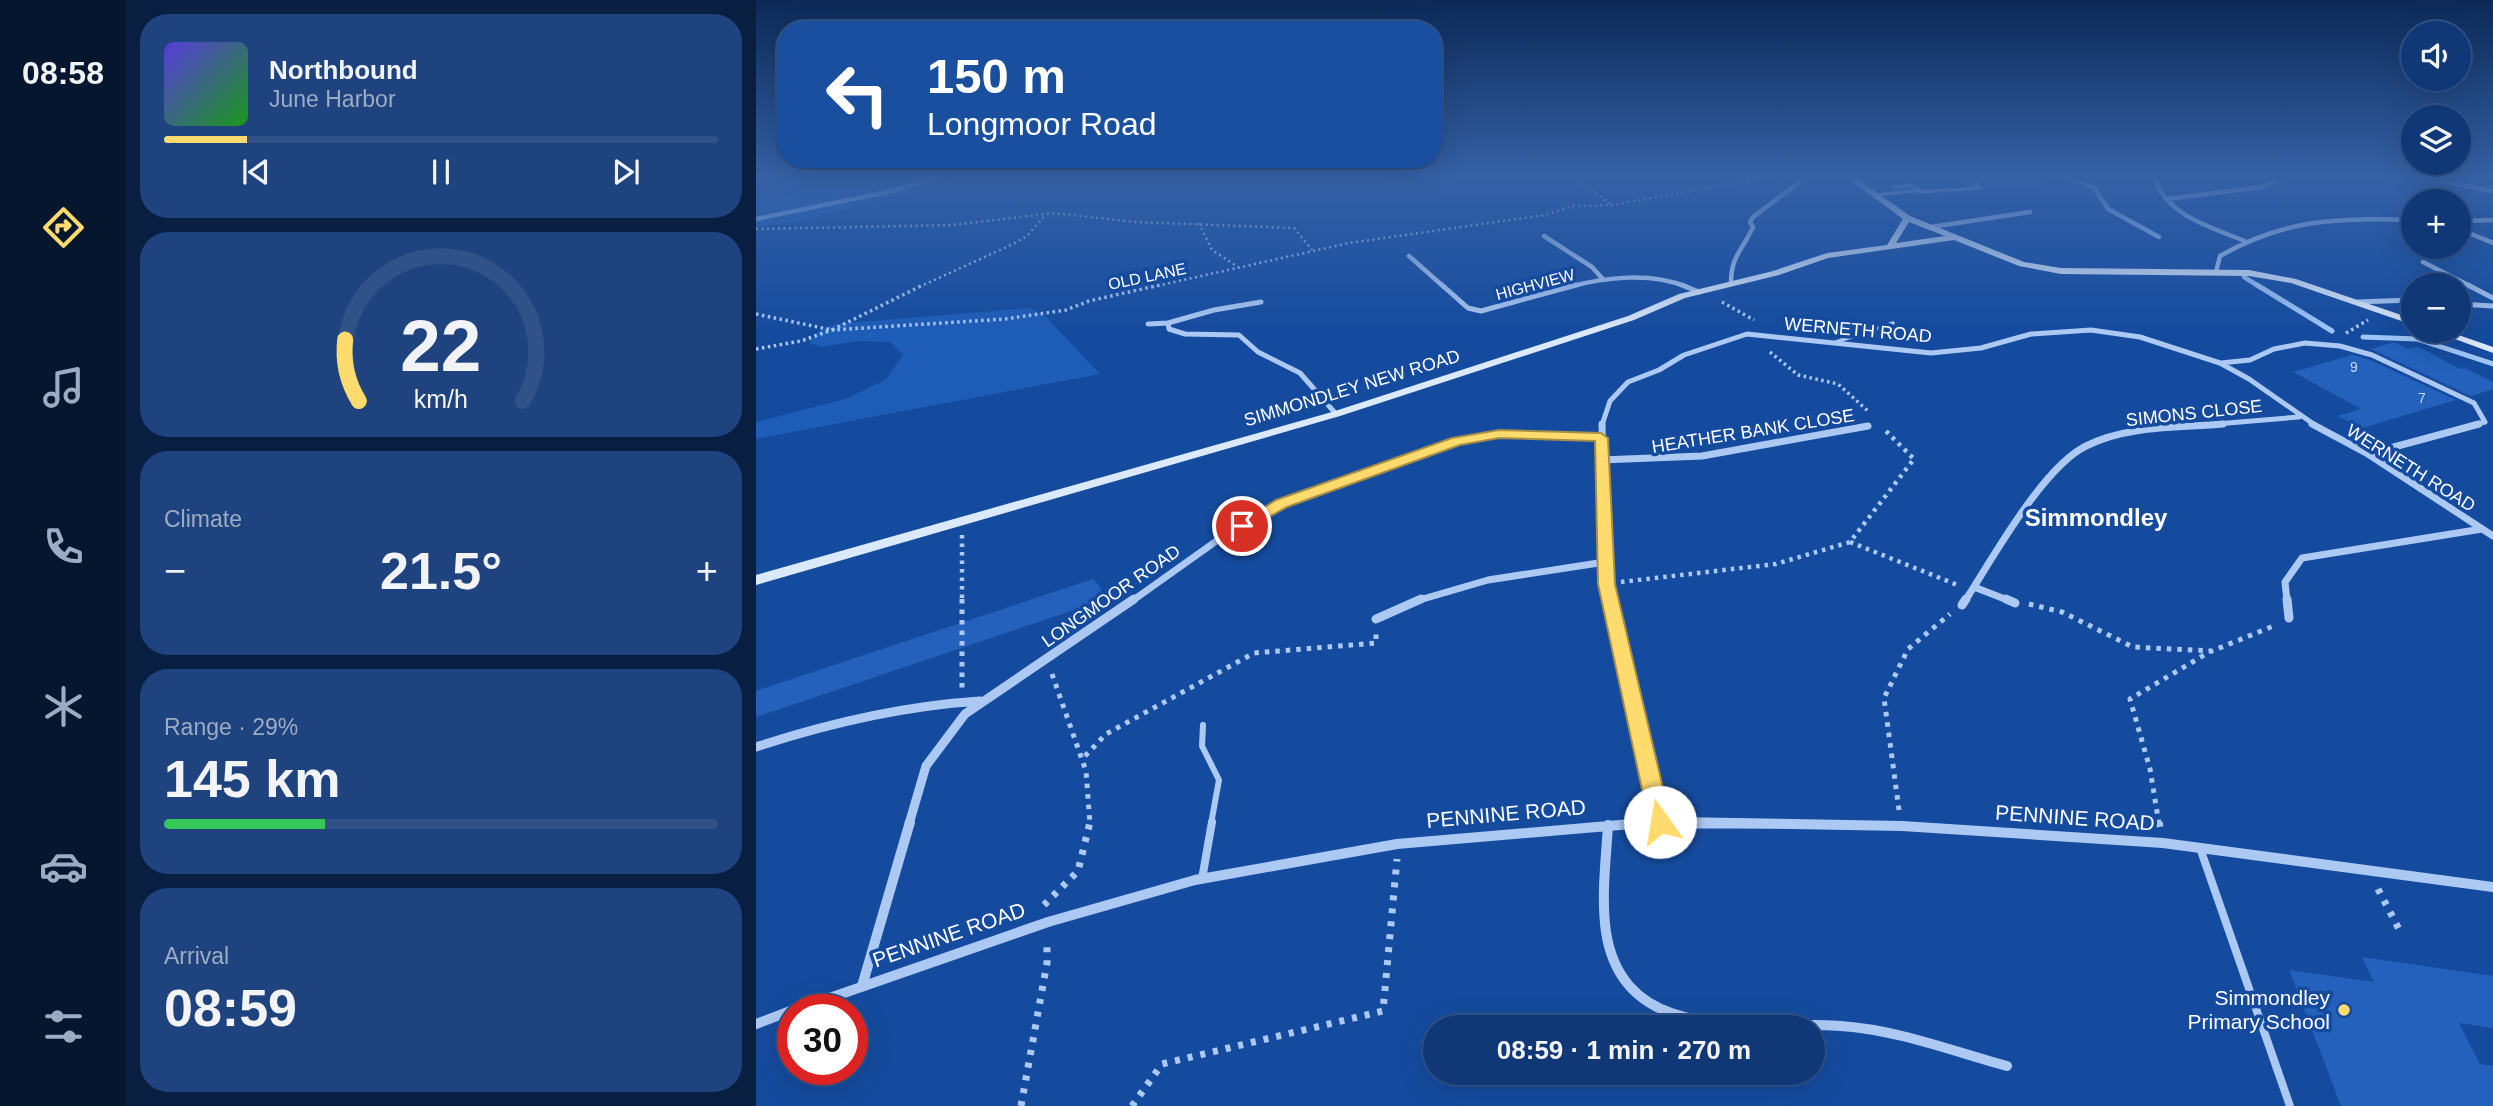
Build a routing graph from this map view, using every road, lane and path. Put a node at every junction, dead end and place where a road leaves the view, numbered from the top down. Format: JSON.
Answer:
{"nodes":[{"id":1,"x":756,"y":229,"type":"edge"},
{"id":2,"x":775,"y":229,"type":"edge"},
{"id":3,"x":1033,"y":229,"type":"edge"},
{"id":4,"x":1202,"y":229,"type":"edge"},
{"id":5,"x":1295,"y":229,"type":"edge"},
{"id":6,"x":1454,"y":229,"type":"edge"},
{"id":7,"x":1752,"y":229,"type":"edge"},
{"id":8,"x":1901,"y":229,"type":"edge"},
{"id":9,"x":1935,"y":229,"type":"edge"},
{"id":10,"x":2218,"y":229,"type":"edge"},
{"id":11,"x":2278,"y":229,"type":"edge"},
{"id":12,"x":2471,"y":234,"type":"edge"},
{"id":13,"x":1544,"y":236,"type":"dead end"},
{"id":14,"x":1957,"y":237,"type":"junction"},
{"id":15,"x":2245,"y":241,"type":"junction"},
{"id":16,"x":2493,"y":243,"type":"edge"},
{"id":17,"x":1890,"y":246,"type":"junction"},
{"id":18,"x":1312,"y":250,"type":"junction"},
{"id":19,"x":1409,"y":256,"type":"dead end"},
{"id":20,"x":2423,"y":262,"type":"dead end"},
{"id":21,"x":1240,"y":268,"type":"junction"},
{"id":22,"x":2216,"y":272,"type":"junction"},
{"id":23,"x":1602,"y":278,"type":"junction"},
{"id":24,"x":1731,"y":283,"type":"junction"},
{"id":25,"x":1701,"y":291,"type":"junction"},
{"id":26,"x":2493,"y":298,"type":"edge"},
{"id":27,"x":2401,"y":300,"type":"edge"},
{"id":28,"x":1261,"y":302,"type":"dead end"},
{"id":29,"x":2357,"y":302,"type":"junction"},
{"id":30,"x":2471,"y":305,"type":"edge"},
{"id":31,"x":1237,"y":306,"type":"junction"},
{"id":32,"x":2493,"y":306,"type":"edge"},
{"id":33,"x":2386,"y":313,"type":"junction"},
{"id":34,"x":756,"y":314,"type":"edge"},
{"id":35,"x":1241,"y":315,"type":"dead end"},
{"id":36,"x":2401,"y":318,"type":"edge"},
{"id":37,"x":1168,"y":323,"type":"junction"},
{"id":38,"x":1148,"y":324,"type":"dead end"},
{"id":39,"x":1892,"y":324,"type":"dead end"},
{"id":40,"x":832,"y":330,"type":"junction"},
{"id":41,"x":1748,"y":334,"type":"junction"},
{"id":42,"x":1770,"y":336,"type":"junction"},
{"id":43,"x":1836,"y":342,"type":"junction"},
{"id":44,"x":2471,"y":342,"type":"edge"},
{"id":45,"x":2340,"y":346,"type":"junction"},
{"id":46,"x":756,"y":349,"type":"edge"},
{"id":47,"x":2493,"y":350,"type":"edge"},
{"id":48,"x":2220,"y":363,"type":"junction"},
{"id":49,"x":1336,"y":414,"type":"junction"},
{"id":50,"x":1870,"y":414,"type":"dead end"},
{"id":51,"x":2300,"y":417,"type":"junction"},
{"id":52,"x":1877,"y":421,"type":"dead end"},
{"id":53,"x":1868,"y":426,"type":"dead end"},
{"id":54,"x":1601,"y":438,"type":"junction"},
{"id":55,"x":2368,"y":454,"type":"junction"},
{"id":56,"x":1601,"y":460,"type":"junction"},
{"id":57,"x":962,"y":520,"type":"junction"},
{"id":58,"x":2483,"y":529,"type":"junction"},
{"id":59,"x":2493,"y":536,"type":"edge"},
{"id":60,"x":1850,"y":542,"type":"junction"},
{"id":61,"x":1605,"y":562,"type":"junction"},
{"id":62,"x":756,"y":580,"type":"edge"},
{"id":63,"x":1606,"y":584,"type":"junction"},
{"id":64,"x":1972,"y":589,"type":"junction"},
{"id":65,"x":2015,"y":603,"type":"joint"},
{"id":66,"x":1962,"y":605,"type":"joint"},
{"id":67,"x":2289,"y":618,"type":"joint"},
{"id":68,"x":1376,"y":620,"type":"joint"},
{"id":69,"x":2212,"y":651,"type":"junction"},
{"id":70,"x":1047,"y":661,"type":"junction"},
{"id":71,"x":962,"y":701,"type":"junction"},
{"id":72,"x":980,"y":701,"type":"junction"},
{"id":73,"x":1203,"y":725,"type":"dead end"},
{"id":74,"x":756,"y":747,"type":"edge"},
{"id":75,"x":1084,"y":756,"type":"junction"},
{"id":76,"x":1660,"y":822,"type":"junction"},
{"id":77,"x":1608,"y":825,"type":"junction"},
{"id":78,"x":1902,"y":826,"type":"junction"},
{"id":79,"x":2163,"y":843,"type":"junction"},
{"id":80,"x":1397,"y":844,"type":"junction"},
{"id":81,"x":2200,"y":848,"type":"junction"},
{"id":82,"x":2368,"y":869,"type":"junction"},
{"id":83,"x":1202,"y":879,"type":"junction"},
{"id":84,"x":2493,"y":887,"type":"edge"},
{"id":85,"x":1048,"y":922,"type":"junction"},
{"id":86,"x":1016,"y":933,"type":"junction"},
{"id":87,"x":2402,"y":935,"type":"dead end"},
{"id":88,"x":862,"y":986,"type":"junction"},
{"id":89,"x":839,"y":994,"type":"edge"},
{"id":90,"x":777,"y":1016,"type":"edge"},
{"id":91,"x":756,"y":1024,"type":"edge"},
{"id":92,"x":2007,"y":1066,"type":"dead end"},
{"id":93,"x":1021,"y":1106,"type":"edge"},
{"id":94,"x":1132,"y":1106,"type":"edge"},
{"id":95,"x":2290,"y":1106,"type":"edge"}],
"edges":[{"from":1,"to":2,"type":"path"},
{"from":3,"to":40,"type":"path"},
{"from":4,"to":21,"type":"path"},
{"from":5,"to":18,"type":"path"},
{"from":6,"to":18,"type":"path","name":"OLD LANE"},
{"from":7,"to":24,"type":"street"},
{"from":8,"to":17,"type":"street"},
{"from":9,"to":14,"type":"street"},
{"from":10,"to":15,"type":"street"},
{"from":11,"to":15,"type":"street"},
{"from":12,"to":16,"type":"street"},
{"from":13,"to":23,"type":"street","name":"HIGHVIEW"},
{"from":14,"to":17,"type":"street","name":"SIMMONDLEY NEW ROAD"},
{"from":14,"to":22,"type":"street"},
{"from":15,"to":22,"type":"street"},
{"from":17,"to":24,"type":"street","name":"SIMMONDLEY NEW ROAD"},
{"from":18,"to":21,"type":"path","name":"OLD LANE"},
{"from":19,"to":23,"type":"street","name":"HIGHVIEW"},
{"from":20,"to":26,"type":"street"},
{"from":21,"to":40,"type":"path","name":"OLD LANE"},
{"from":22,"to":29,"type":"street"},
{"from":23,"to":25,"type":"street","name":"HIGHVIEW"},
{"from":24,"to":25,"type":"street","name":"SIMMONDLEY NEW ROAD"},
{"from":25,"to":42,"type":"path"},
{"from":25,"to":49,"type":"street","name":"SIMMONDLEY NEW ROAD"},
{"from":27,"to":29,"type":"street"},
{"from":28,"to":31,"type":"street"},
{"from":29,"to":33,"type":"street"},
{"from":30,"to":32,"type":"street"},
{"from":31,"to":35,"type":"street"},
{"from":31,"to":37,"type":"street"},
{"from":33,"to":36,"type":"street"},
{"from":33,"to":45,"type":"path"},
{"from":34,"to":40,"type":"path"},
{"from":37,"to":38,"type":"street"},
{"from":37,"to":49,"type":"street"},
{"from":39,"to":43,"type":"lane"},
{"from":40,"to":46,"type":"path"},
{"from":41,"to":42,"type":"street","name":"WERNETH ROAD"},
{"from":41,"to":50,"type":"path"},
{"from":41,"to":54,"type":"street","name":"WERNETH ROAD"},
{"from":42,"to":43,"type":"street","name":"WERNETH ROAD"},
{"from":43,"to":48,"type":"street","name":"WERNETH ROAD"},
{"from":44,"to":47,"type":"street"},
{"from":45,"to":48,"type":"street"},
{"from":45,"to":55,"type":"street"},
{"from":48,"to":51,"type":"street","name":"WERNETH ROAD"},
{"from":49,"to":57,"type":"street","name":"SIMMONDLEY NEW ROAD"},
{"from":51,"to":55,"type":"street","name":"WERNETH ROAD"},
{"from":51,"to":64,"type":"street","name":"SIMONS CLOSE"},
{"from":52,"to":60,"type":"path"},
{"from":53,"to":56,"type":"street","name":"HEATHER BANK CLOSE"},
{"from":54,"to":56,"type":"street","name":"WERNETH ROAD"},
{"from":54,"to":70,"type":"street","name":"LONGMOOR ROAD"},
{"from":55,"to":58,"type":"street","name":"WERNETH ROAD"},
{"from":56,"to":61,"type":"street","name":"WERNETH ROAD"},
{"from":57,"to":62,"type":"street","name":"SIMMONDLEY NEW ROAD"},
{"from":57,"to":71,"type":"path"},
{"from":58,"to":59,"type":"street","name":"WERNETH ROAD"},
{"from":58,"to":67,"type":"street"},
{"from":60,"to":63,"type":"path"},
{"from":60,"to":64,"type":"path"},
{"from":61,"to":63,"type":"street","name":"WERNETH ROAD"},
{"from":61,"to":68,"type":"street"},
{"from":63,"to":76,"type":"street","name":"WERNETH ROAD"},
{"from":64,"to":65,"type":"street"},
{"from":64,"to":66,"type":"street","name":"SIMONS CLOSE"},
{"from":65,"to":69,"type":"path"},
{"from":66,"to":78,"type":"path"},
{"from":67,"to":69,"type":"path"},
{"from":68,"to":75,"type":"path"},
{"from":69,"to":79,"type":"path"},
{"from":70,"to":72,"type":"street","name":"LONGMOOR ROAD"},
{"from":70,"to":75,"type":"path"},
{"from":71,"to":72,"type":"street"},
{"from":71,"to":74,"type":"street"},
{"from":72,"to":88,"type":"street","name":"LONGMOOR ROAD"},
{"from":73,"to":83,"type":"lane"},
{"from":75,"to":86,"type":"path"},
{"from":76,"to":77,"type":"street","name":"PENNINE ROAD"},
{"from":76,"to":78,"type":"street","name":"PENNINE ROAD"},
{"from":77,"to":80,"type":"street","name":"PENNINE ROAD"},
{"from":77,"to":92,"type":"street"},
{"from":78,"to":79,"type":"street","name":"PENNINE ROAD"},
{"from":79,"to":81,"type":"street","name":"PENNINE ROAD"},
{"from":80,"to":83,"type":"street","name":"PENNINE ROAD"},
{"from":80,"to":94,"type":"path"},
{"from":81,"to":82,"type":"street","name":"PENNINE ROAD"},
{"from":81,"to":95,"type":"lane"},
{"from":82,"to":84,"type":"street","name":"PENNINE ROAD"},
{"from":82,"to":87,"type":"path"},
{"from":83,"to":85,"type":"street","name":"PENNINE ROAD"},
{"from":85,"to":86,"type":"street","name":"PENNINE ROAD"},
{"from":85,"to":93,"type":"path"},
{"from":86,"to":88,"type":"street","name":"PENNINE ROAD"},
{"from":88,"to":89,"type":"street","name":"PENNINE ROAD"},
{"from":90,"to":91,"type":"street","name":"PENNINE ROAD"}]}
